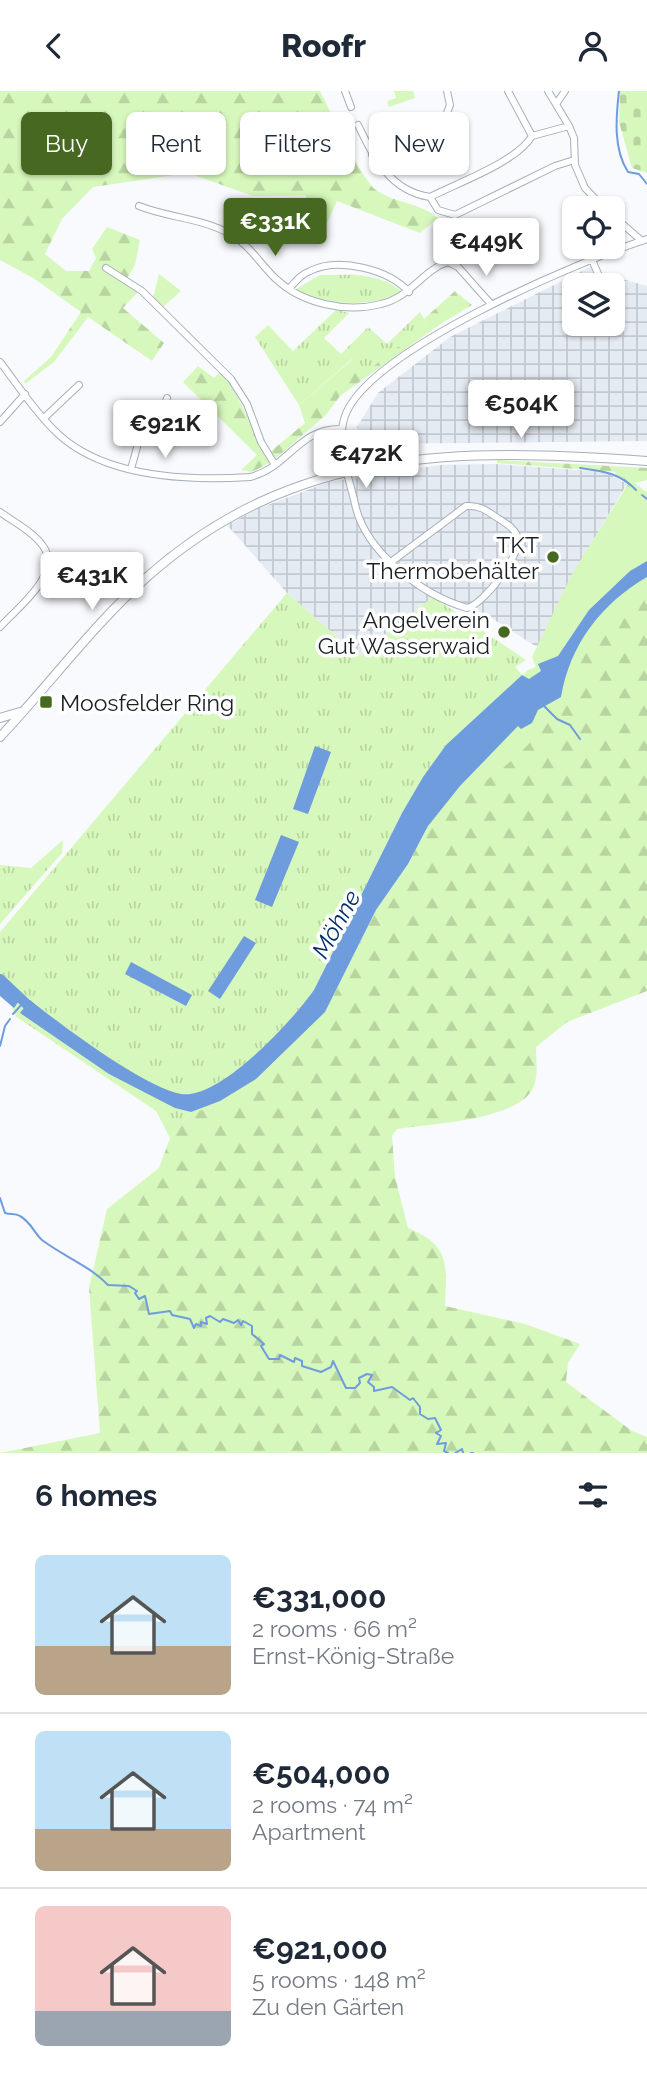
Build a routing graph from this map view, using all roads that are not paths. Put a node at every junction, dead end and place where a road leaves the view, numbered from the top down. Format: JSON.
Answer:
{"nodes":[{"id":1,"x":345,"y":91,"type":"edge"},
{"id":2,"x":447,"y":91,"type":"edge"},
{"id":3,"x":508,"y":91,"type":"edge"},
{"id":4,"x":548,"y":91,"type":"edge"},
{"id":5,"x":565,"y":91,"type":"edge"},
{"id":6,"x":556,"y":104,"type":"junction"},
{"id":7,"x":351,"y":107,"type":"dead end"},
{"id":8,"x":447,"y":112,"type":"edge"},
{"id":9,"x":358,"y":125,"type":"dead end"},
{"id":10,"x":569,"y":126,"type":"junction"},
{"id":11,"x":532,"y":137,"type":"junction"},
{"id":12,"x":369,"y":149,"type":"edge"},
{"id":13,"x":574,"y":160,"type":"junction"},
{"id":14,"x":386,"y":175,"type":"edge"},
{"id":15,"x":593,"y":196,"type":"edge"},
{"id":16,"x":430,"y":197,"type":"junction"},
{"id":17,"x":139,"y":206,"type":"dead end"},
{"id":18,"x":625,"y":225,"type":"edge"},
{"id":19,"x":644,"y":240,"type":"edge"},
{"id":20,"x":592,"y":260,"type":"junction"},
{"id":21,"x":106,"y":268,"type":"dead end"},
{"id":22,"x":598,"y":273,"type":"edge"},
{"id":23,"x":289,"y":289,"type":"junction"},
{"id":24,"x":409,"y":292,"type":"junction"},
{"id":25,"x":491,"y":304,"type":"junction"},
{"id":26,"x":0,"y":362,"type":"edge"},
{"id":27,"x":79,"y":385,"type":"dead end"},
{"id":28,"x":25,"y":394,"type":"junction"},
{"id":29,"x":167,"y":398,"type":"dead end"},
{"id":30,"x":44,"y":418,"type":"junction"},
{"id":31,"x":0,"y":422,"type":"edge"},
{"id":32,"x":342,"y":429,"type":"junction"},
{"id":33,"x":643,"y":461,"type":"edge"},
{"id":34,"x":275,"y":465,"type":"junction"},
{"id":35,"x":131,"y":469,"type":"junction"},
{"id":36,"x":346,"y":471,"type":"junction"},
{"id":37,"x":0,"y":512,"type":"edge"},
{"id":38,"x":391,"y":562,"type":"junction"},
{"id":39,"x":0,"y":627,"type":"edge"},
{"id":40,"x":23,"y":711,"type":"junction"},
{"id":41,"x":0,"y":718,"type":"edge"},
{"id":42,"x":2,"y":731,"type":"edge"}],
"edges":[{"from":1,"to":7,"type":"street"},
{"from":2,"to":8,"type":"street"},
{"from":3,"to":11,"type":"street"},
{"from":4,"to":6,"type":"street"},
{"from":5,"to":6,"type":"street"},
{"from":6,"to":10,"type":"street"},
{"from":9,"to":12,"type":"street"},
{"from":10,"to":11,"type":"street"},
{"from":10,"to":13,"type":"street"},
{"from":11,"to":16,"type":"street"},
{"from":13,"to":15,"type":"street"},
{"from":13,"to":16,"type":"street"},
{"from":14,"to":16,"type":"street"},
{"from":17,"to":23,"type":"street"},
{"from":18,"to":19,"type":"street"},
{"from":19,"to":20,"type":"street"},
{"from":20,"to":22,"type":"street"},
{"from":20,"to":25,"type":"street"},
{"from":21,"to":34,"type":"street"},
{"from":23,"to":24,"type":"street"},
{"from":23,"to":24,"type":"street"},
{"from":24,"to":25,"type":"street"},
{"from":25,"to":32,"type":"street"},
{"from":26,"to":28,"type":"street"},
{"from":27,"to":30,"type":"street"},
{"from":28,"to":30,"type":"street"},
{"from":28,"to":31,"type":"street"},
{"from":29,"to":35,"type":"street"},
{"from":30,"to":35,"type":"street"},
{"from":32,"to":34,"type":"street"},
{"from":32,"to":36,"type":"street"},
{"from":33,"to":36,"type":"main road"},
{"from":34,"to":35,"type":"street"},
{"from":36,"to":38,"type":"street"},
{"from":36,"to":40,"type":"main road"},
{"from":37,"to":39,"type":"street"},
{"from":38,"to":38,"type":"street"},
{"from":40,"to":41,"type":"main road"},
{"from":40,"to":42,"type":"main road"}]}
